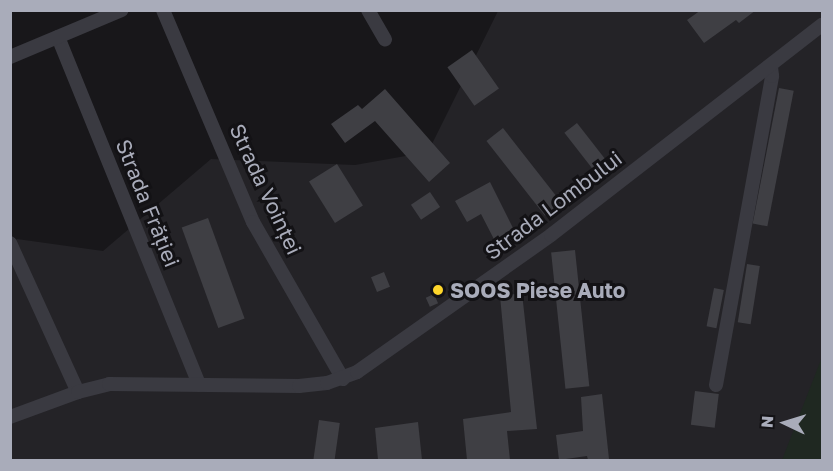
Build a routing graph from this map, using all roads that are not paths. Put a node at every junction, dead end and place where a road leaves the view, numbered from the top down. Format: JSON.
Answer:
{"nodes":[{"id":1,"x":122,"y":10,"type":"edge"},
{"id":2,"x":163,"y":10,"type":"edge"},
{"id":3,"x":368,"y":10,"type":"edge"},
{"id":4,"x":822,"y":26,"type":"edge"},
{"id":5,"x":58,"y":37,"type":"junction"},
{"id":6,"x":385,"y":40,"type":"dead end"},
{"id":7,"x":10,"y":57,"type":"edge"},
{"id":8,"x":771,"y":66,"type":"junction"},
{"id":9,"x":10,"y":243,"type":"edge"},
{"id":10,"x":343,"y":379,"type":"junction"},
{"id":11,"x":199,"y":384,"type":"junction"},
{"id":12,"x":717,"y":385,"type":"dead end"},
{"id":13,"x":78,"y":392,"type":"junction"},
{"id":14,"x":10,"y":417,"type":"edge"}],
"edges":[{"from":1,"to":5,"type":"street"},
{"from":2,"to":10,"type":"street","name":"Strada Voinței"},
{"from":3,"to":6,"type":"street"},
{"from":4,"to":8,"type":"street","name":"Strada Lombului"},
{"from":5,"to":7,"type":"street"},
{"from":5,"to":11,"type":"street","name":"Strada Frăției"},
{"from":8,"to":10,"type":"street","name":"Strada Lombului"},
{"from":8,"to":12,"type":"street"},
{"from":9,"to":13,"type":"street"},
{"from":10,"to":11,"type":"street","name":"Strada Lombului"},
{"from":11,"to":13,"type":"street","name":"Strada Lombului"},
{"from":13,"to":14,"type":"street","name":"Strada Lombului"}]}
